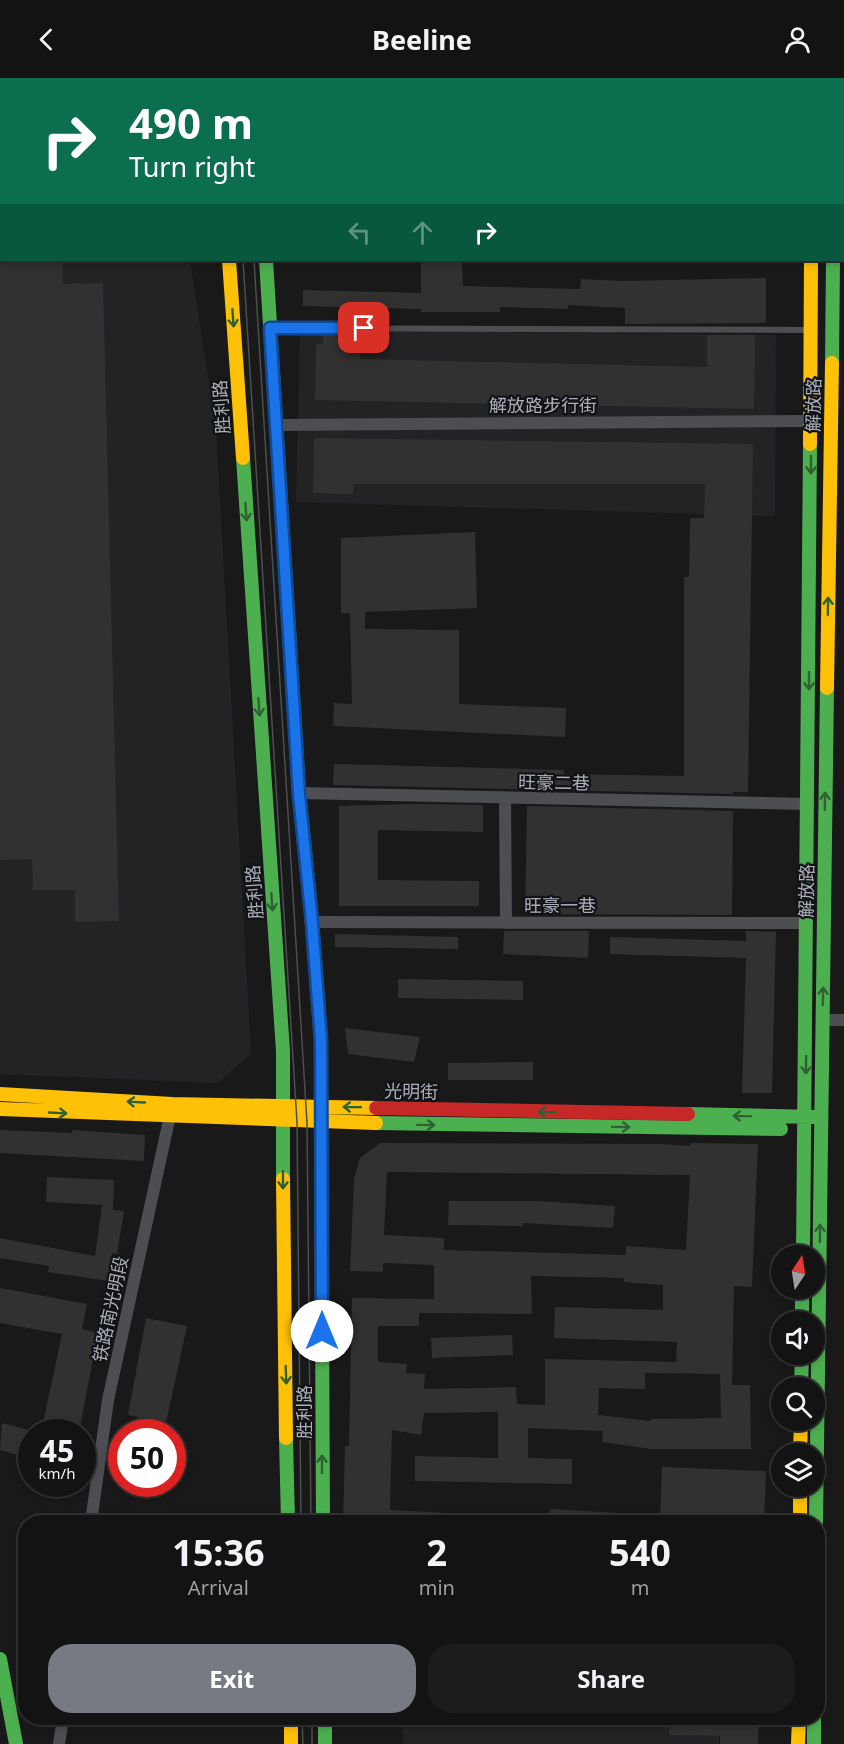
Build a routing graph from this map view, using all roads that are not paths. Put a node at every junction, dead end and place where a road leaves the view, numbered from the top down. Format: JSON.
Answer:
{"nodes":[{"id":1,"x":229,"y":261,"type":"edge"},
{"id":2,"x":266,"y":261,"type":"edge"},
{"id":3,"x":811,"y":261,"type":"edge"},
{"id":4,"x":833,"y":261,"type":"edge"},
{"id":5,"x":270,"y":328,"type":"junction"},
{"id":6,"x":810,"y":330,"type":"junction"},
{"id":7,"x":811,"y":421,"type":"junction"},
{"id":8,"x":276,"y":425,"type":"junction"},
{"id":9,"x":299,"y":794,"type":"junction"},
{"id":10,"x":505,"y":799,"type":"junction"},
{"id":11,"x":808,"y":804,"type":"junction"},
{"id":12,"x":312,"y":922,"type":"junction"},
{"id":13,"x":506,"y":923,"type":"junction"},
{"id":14,"x":807,"y":923,"type":"junction"},
{"id":15,"x":822,"y":1020,"type":"junction"},
{"id":16,"x":844,"y":1020,"type":"edge"},
{"id":17,"x":0,"y":1094,"type":"edge"},
{"id":18,"x":172,"y":1104,"type":"junction"},
{"id":19,"x":283,"y":1106,"type":"junction"},
{"id":20,"x":322,"y":1107,"type":"junction"},
{"id":21,"x":0,"y":1109,"type":"edge"},
{"id":22,"x":170,"y":1119,"type":"junction"},
{"id":23,"x":283,"y":1122,"type":"junction"},
{"id":24,"x":322,"y":1123,"type":"junction"},
{"id":25,"x":804,"y":1123,"type":"junction"},
{"id":26,"x":821,"y":1123,"type":"junction"},
{"id":27,"x":803,"y":1245,"type":"edge"},
{"id":28,"x":800,"y":1497,"type":"edge"},
{"id":29,"x":92,"y":1515,"type":"edge"},
{"id":30,"x":288,"y":1515,"type":"edge"},
{"id":31,"x":323,"y":1515,"type":"edge"},
{"id":32,"x":800,"y":1515,"type":"edge"},
{"id":33,"x":816,"y":1515,"type":"edge"},
{"id":34,"x":0,"y":1659,"type":"edge"},
{"id":35,"x":62,"y":1725,"type":"edge"},
{"id":36,"x":291,"y":1725,"type":"edge"},
{"id":37,"x":325,"y":1725,"type":"edge"},
{"id":38,"x":799,"y":1725,"type":"edge"},
{"id":39,"x":814,"y":1725,"type":"edge"},
{"id":40,"x":16,"y":1744,"type":"edge"},
{"id":41,"x":59,"y":1744,"type":"edge"},
{"id":42,"x":291,"y":1744,"type":"edge"},
{"id":43,"x":325,"y":1744,"type":"edge"},
{"id":44,"x":798,"y":1744,"type":"edge"},
{"id":45,"x":814,"y":1744,"type":"edge"}],
"edges":[{"from":1,"to":19,"type":"main road","name":"胜利路","one_way":true},
{"from":2,"to":5,"type":"main road","name":"胜利路"},
{"from":3,"to":6,"type":"main road","name":"解放路"},
{"from":15,"to":4,"type":"main road","name":"解放路","one_way":true},
{"from":5,"to":6,"type":"lane"},
{"from":5,"to":8,"type":"main road","name":"胜利路"},
{"from":6,"to":7,"type":"main road","name":"解放路"},
{"from":7,"to":8,"type":"street","name":"解放路步行街"},
{"from":7,"to":11,"type":"main road","name":"解放路","one_way":true},
{"from":8,"to":9,"type":"main road","name":"胜利路"},
{"from":9,"to":10,"type":"street","name":"旺豪二巷"},
{"from":9,"to":12,"type":"main road","name":"胜利路"},
{"from":10,"to":11,"type":"street","name":"旺豪二巷"},
{"from":10,"to":13,"type":"street"},
{"from":11,"to":14,"type":"main road","name":"解放路"},
{"from":12,"to":13,"type":"street","name":"旺豪一巷"},
{"from":12,"to":20,"type":"main road","name":"胜利路"},
{"from":13,"to":14,"type":"street","name":"旺豪一巷"},
{"from":14,"to":25,"type":"main road","name":"解放路","one_way":true},
{"from":15,"to":16,"type":"street"},
{"from":15,"to":26,"type":"main road","name":"解放路"},
{"from":18,"to":17,"type":"main road","name":"光明街","one_way":true},
{"from":18,"to":19,"type":"main road","name":"光明街"},
{"from":18,"to":22,"type":"street","name":"铁路南光明段"},
{"from":19,"to":20,"type":"main road","name":"光明街"},
{"from":19,"to":23,"type":"main road","name":"胜利路"},
{"from":20,"to":24,"type":"main road","name":"胜利路"},
{"from":25,"to":20,"type":"main road","name":"光明街","one_way":true},
{"from":21,"to":22,"type":"main road","name":"光明街","one_way":true},
{"from":22,"to":23,"type":"main road","name":"光明街"},
{"from":22,"to":29,"type":"street","name":"铁路南光明段"},
{"from":23,"to":24,"type":"main road","name":"光明街"},
{"from":23,"to":30,"type":"main road","name":"胜利路","one_way":true},
{"from":24,"to":25,"type":"main road","name":"光明街","one_way":true},
{"from":31,"to":24,"type":"main road","name":"胜利路","one_way":true},
{"from":25,"to":26,"type":"main road","name":"光明街"},
{"from":25,"to":27,"type":"main road","name":"解放路"},
{"from":33,"to":26,"type":"main road","name":"解放路","one_way":true},
{"from":28,"to":32,"type":"main road"},
{"from":34,"to":40,"type":"main road"},
{"from":35,"to":41,"type":"street"},
{"from":36,"to":42,"type":"main road"},
{"from":37,"to":43,"type":"main road"},
{"from":38,"to":44,"type":"main road"},
{"from":39,"to":45,"type":"main road"}]}
